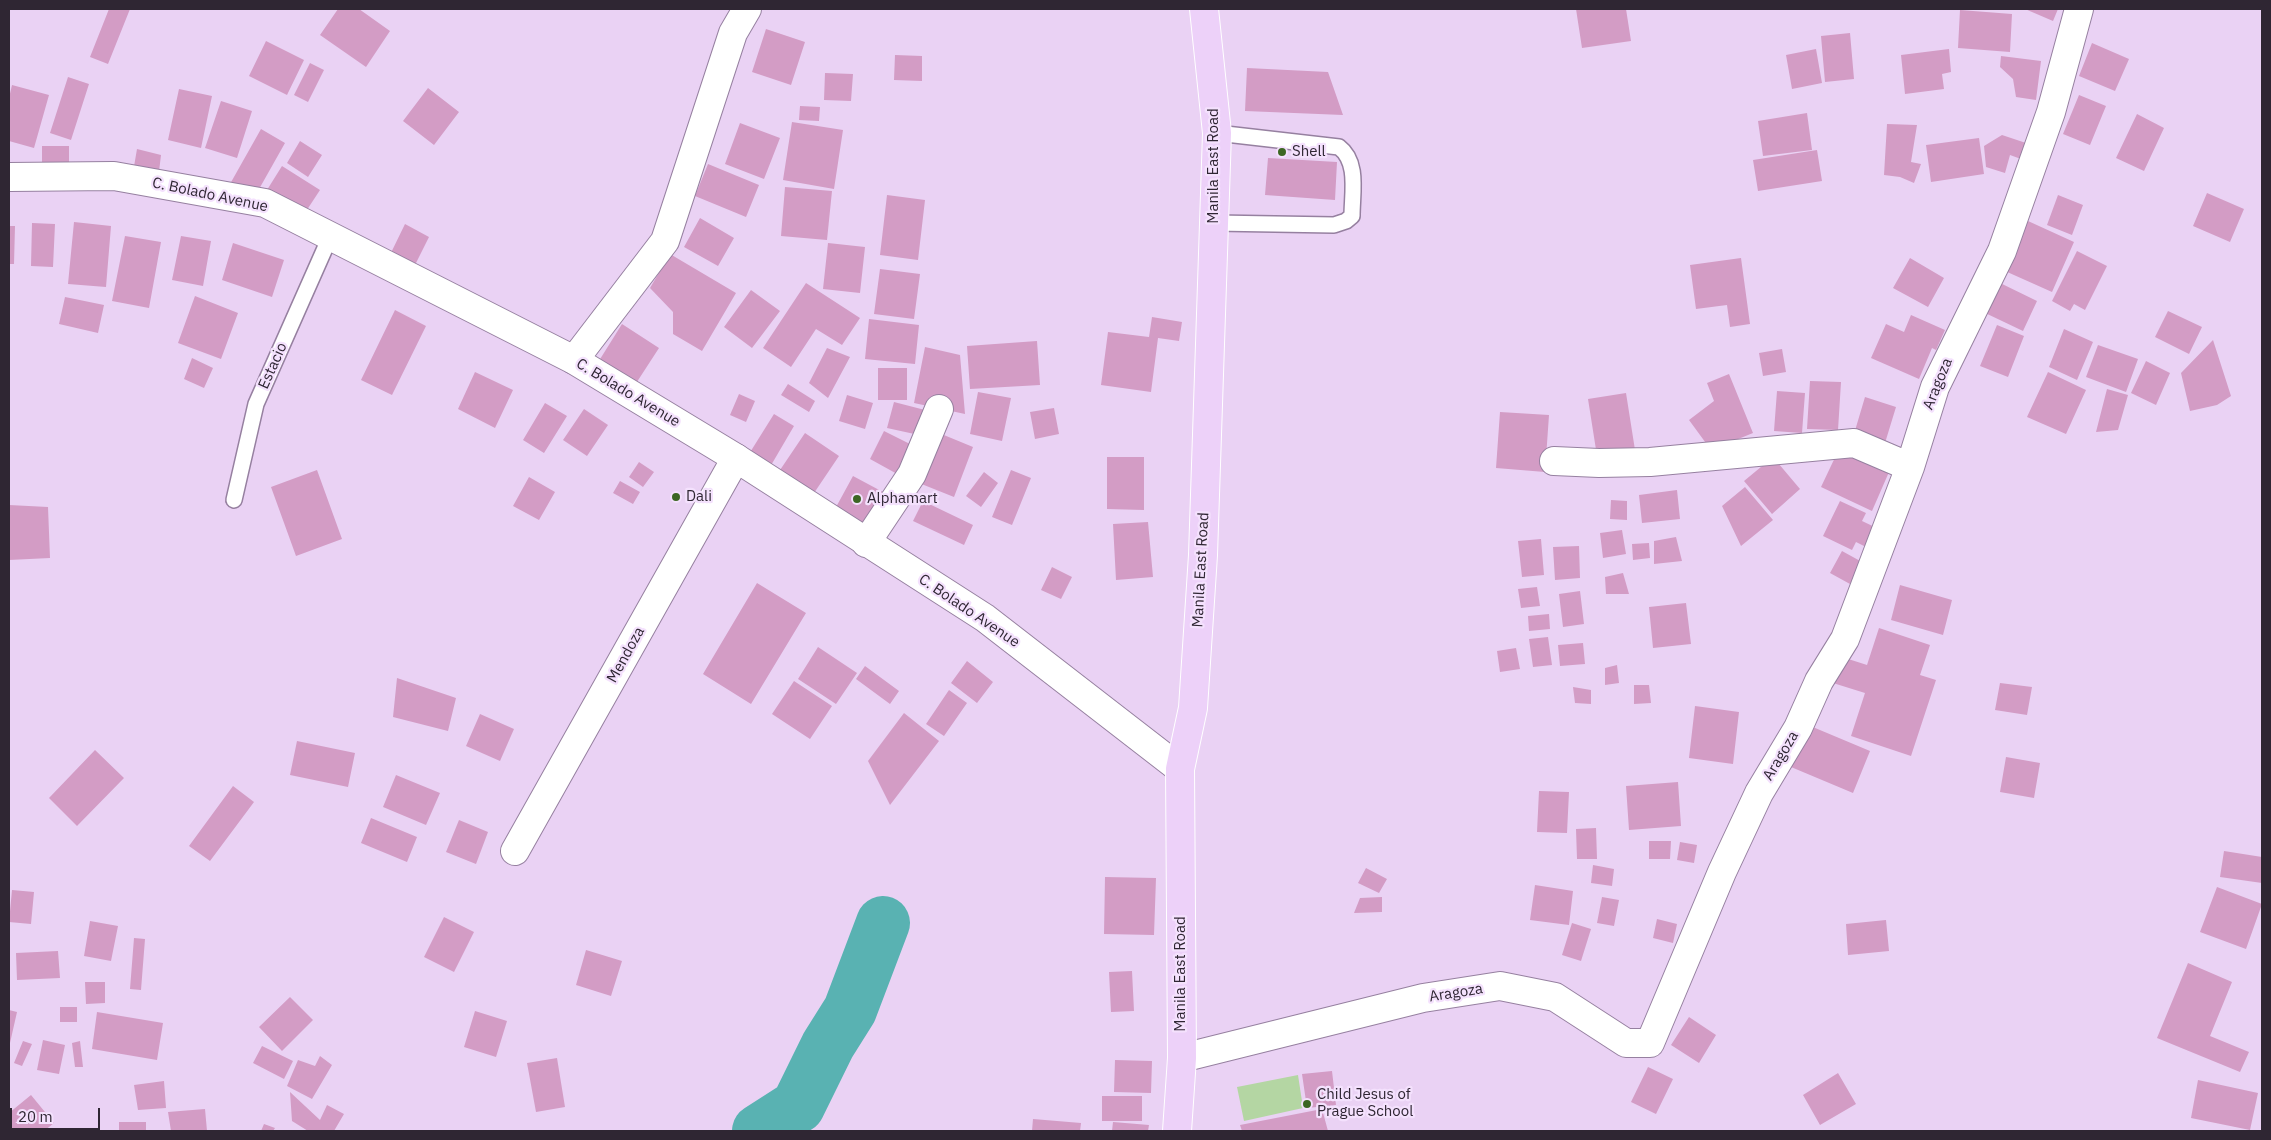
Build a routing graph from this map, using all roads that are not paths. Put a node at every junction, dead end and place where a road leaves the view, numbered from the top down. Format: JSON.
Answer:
{"nodes":[{"id":1,"x":747,"y":9,"type":"edge"},
{"id":2,"x":1204,"y":9,"type":"edge"},
{"id":3,"x":2079,"y":9,"type":"edge"},
{"id":4,"x":1217,"y":133,"type":"junction"},
{"id":5,"x":9,"y":177,"type":"edge"},
{"id":6,"x":1215,"y":223,"type":"junction"},
{"id":7,"x":330,"y":237,"type":"junction"},
{"id":8,"x":574,"y":360,"type":"junction"},
{"id":9,"x":939,"y":409,"type":"dead end"},
{"id":10,"x":736,"y":458,"type":"junction"},
{"id":11,"x":1554,"y":461,"type":"dead end"},
{"id":12,"x":1910,"y":467,"type":"junction"},
{"id":13,"x":234,"y":500,"type":"dead end"},
{"id":14,"x":866,"y":543,"type":"junction"},
{"id":15,"x":1180,"y":769,"type":"junction"},
{"id":16,"x":515,"y":851,"type":"dead end"},
{"id":17,"x":1182,"y":1058,"type":"junction"},
{"id":18,"x":1177,"y":1131,"type":"edge"}],
"edges":[{"from":1,"to":8,"type":"street"},
{"from":2,"to":4,"type":"main road","name":"Manila East Road"},
{"from":3,"to":12,"type":"street","name":"Aragoza"},
{"from":4,"to":6,"type":"main road","name":"Manila East Road"},
{"from":4,"to":6,"type":"lane"},
{"from":5,"to":7,"type":"street","name":"C. Bolado Avenue"},
{"from":6,"to":15,"type":"main road","name":"Manila East Road"},
{"from":7,"to":8,"type":"street","name":"C. Bolado Avenue"},
{"from":7,"to":13,"type":"lane","name":"Estacio"},
{"from":8,"to":10,"type":"street","name":"C. Bolado Avenue"},
{"from":9,"to":14,"type":"street"},
{"from":10,"to":14,"type":"street","name":"C. Bolado Avenue"},
{"from":10,"to":16,"type":"street","name":"Mendoza"},
{"from":11,"to":12,"type":"street"},
{"from":12,"to":17,"type":"street","name":"Aragoza"},
{"from":14,"to":15,"type":"street","name":"C. Bolado Avenue"},
{"from":15,"to":17,"type":"main road","name":"Manila East Road"},
{"from":17,"to":18,"type":"main road","name":"Manila East Road"}]}
